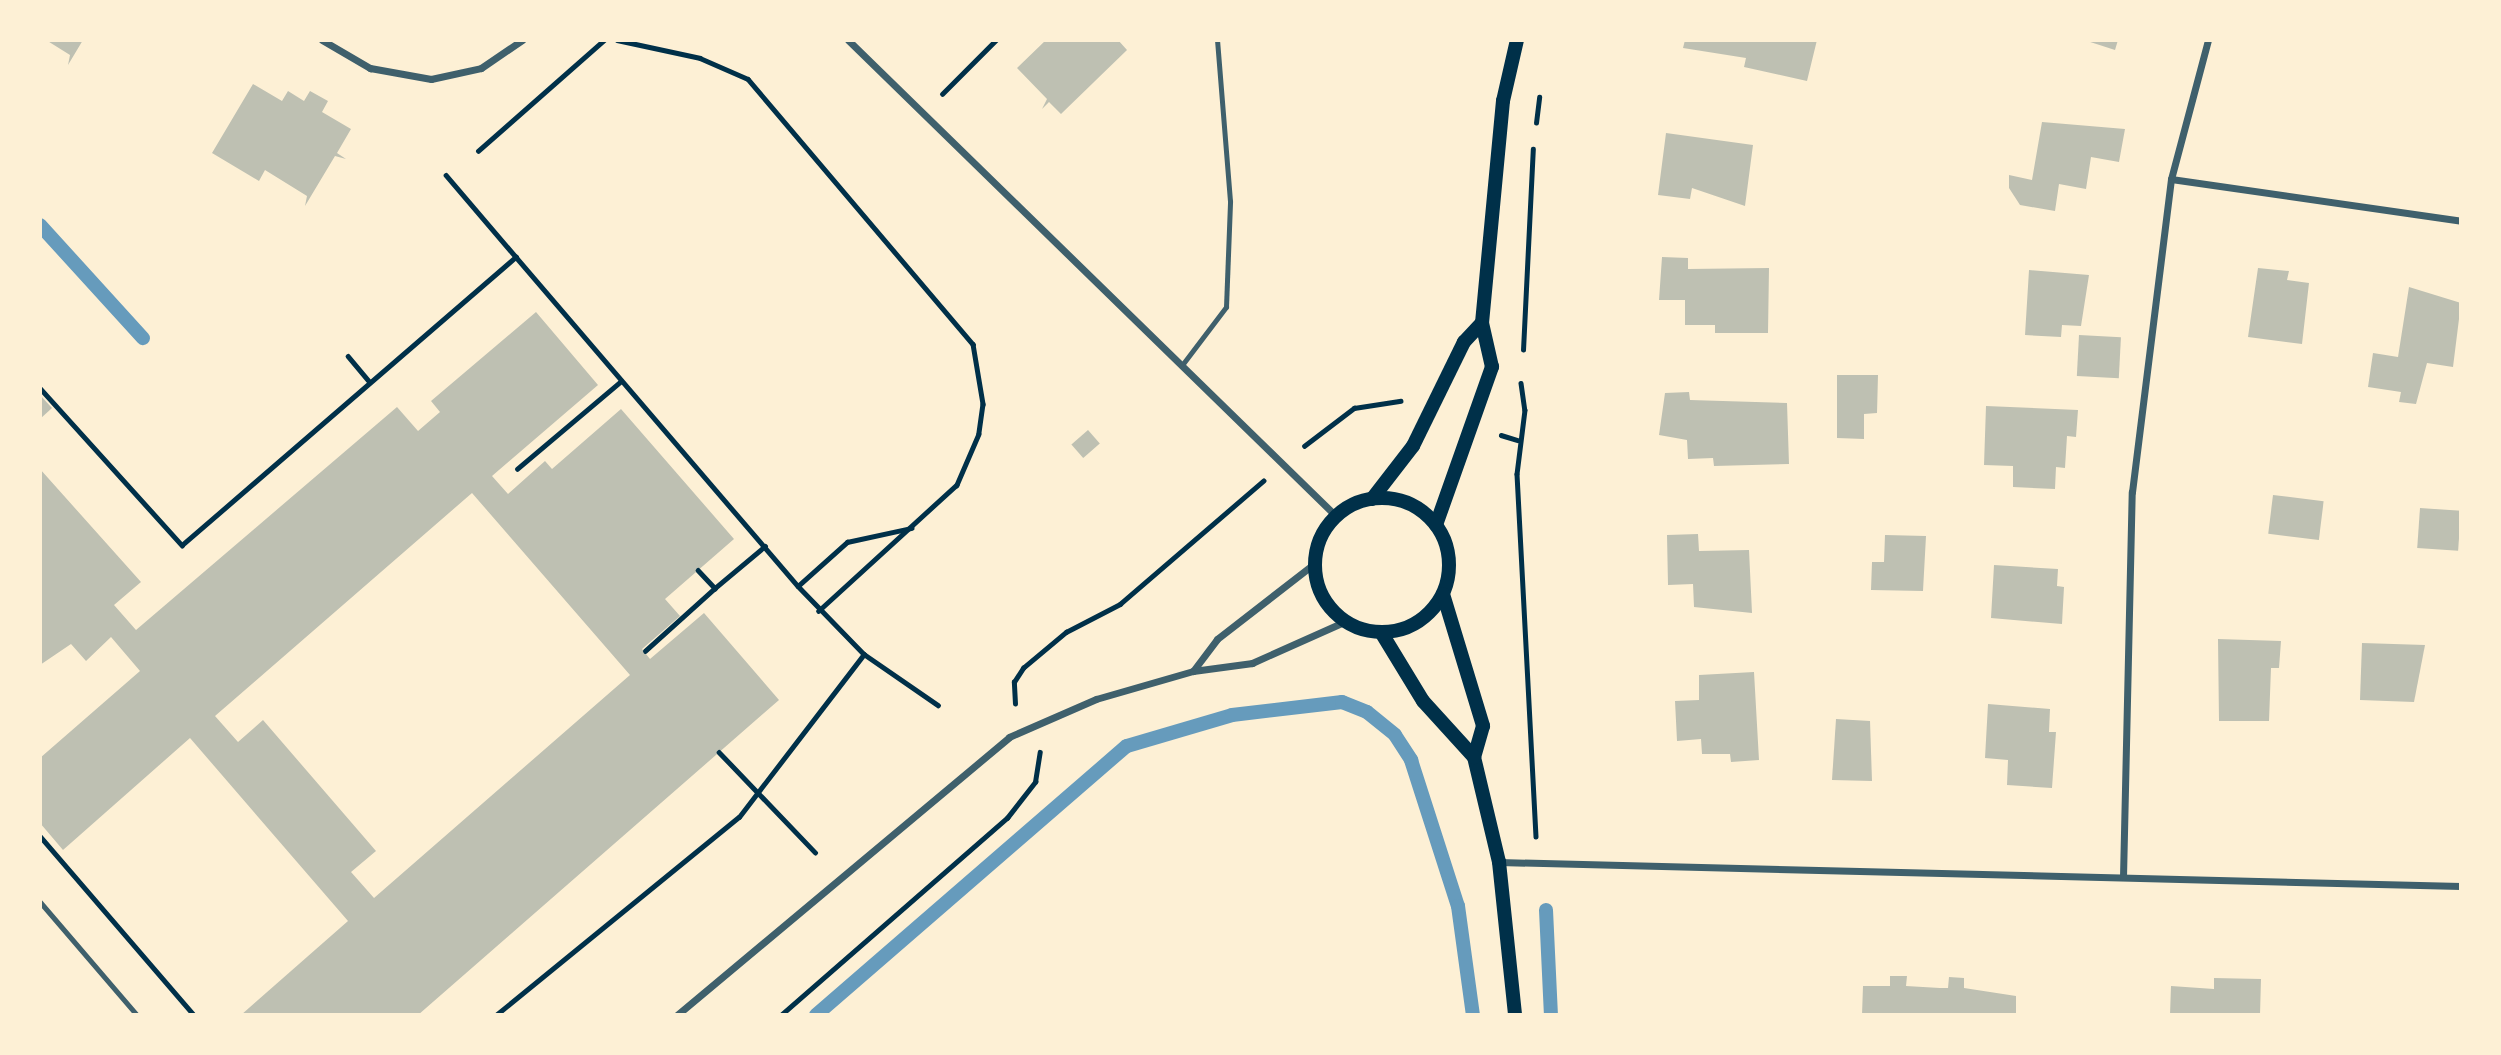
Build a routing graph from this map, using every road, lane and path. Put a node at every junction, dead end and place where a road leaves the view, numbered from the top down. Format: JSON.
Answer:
{"nodes":[{"id":1,"x":322,"y":40,"type":"edge"},
{"id":2,"x":522,"y":40,"type":"edge"},
{"id":3,"x":604,"y":40,"type":"edge"},
{"id":4,"x":617,"y":40,"type":"edge"},
{"id":5,"x":848,"y":40,"type":"edge"},
{"id":6,"x":996,"y":40,"type":"edge"},
{"id":7,"x":1217,"y":40,"type":"edge"},
{"id":8,"x":1517,"y":40,"type":"edge"},
{"id":9,"x":2208,"y":40,"type":"edge"},
{"id":10,"x":1541,"y":83,"type":"dead end"},
{"id":11,"x":939,"y":97,"type":"dead end"},
{"id":12,"x":478,"y":151,"type":"dead end"},
{"id":13,"x":446,"y":175,"type":"dead end"},
{"id":14,"x":2171,"y":179,"type":"junction"},
{"id":15,"x":2461,"y":221,"type":"edge"},
{"id":16,"x":516,"y":257,"type":"junction"},
{"id":17,"x":1482,"y":323,"type":"junction"},
{"id":18,"x":348,"y":356,"type":"dead end"},
{"id":19,"x":1522,"y":359,"type":"dead end"},
{"id":20,"x":1182,"y":365,"type":"junction"},
{"id":21,"x":1521,"y":370,"type":"dead end"},
{"id":22,"x":621,"y":381,"type":"junction"},
{"id":23,"x":370,"y":382,"type":"junction"},
{"id":24,"x":40,"y":387,"type":"edge"},
{"id":25,"x":1412,"y":403,"type":"dead end"},
{"id":26,"x":1283,"y":463,"type":"junction"},
{"id":27,"x":517,"y":469,"type":"dead end"},
{"id":28,"x":1372,"y":499,"type":"junction"},
{"id":29,"x":1336,"y":516,"type":"junction"},
{"id":30,"x":1436,"y":525,"type":"junction"},
{"id":31,"x":913,"y":527,"type":"junction"},
{"id":32,"x":765,"y":546,"type":"junction"},
{"id":33,"x":1315,"y":563,"type":"junction"},
{"id":34,"x":698,"y":570,"type":"dead end"},
{"id":35,"x":798,"y":586,"type":"junction"},
{"id":36,"x":715,"y":589,"type":"junction"},
{"id":37,"x":1443,"y":594,"type":"junction"},
{"id":38,"x":819,"y":611,"type":"junction"},
{"id":39,"x":1346,"y":621,"type":"junction"},
{"id":40,"x":1381,"y":632,"type":"junction"},
{"id":41,"x":645,"y":652,"type":"dead end"},
{"id":42,"x":864,"y":654,"type":"junction"},
{"id":43,"x":1193,"y":671,"type":"junction"},
{"id":44,"x":938,"y":705,"type":"dead end"},
{"id":45,"x":1016,"y":706,"type":"dead end"},
{"id":46,"x":1039,"y":748,"type":"dead end"},
{"id":47,"x":719,"y":752,"type":"dead end"},
{"id":48,"x":1474,"y":757,"type":"junction"},
{"id":49,"x":759,"y":793,"type":"junction"},
{"id":50,"x":40,"y":836,"type":"edge"},
{"id":51,"x":815,"y":852,"type":"dead end"},
{"id":52,"x":1499,"y":862,"type":"junction"},
{"id":53,"x":1535,"y":862,"type":"junction"},
{"id":54,"x":2123,"y":877,"type":"junction"},
{"id":55,"x":2461,"y":886,"type":"edge"},
{"id":56,"x":40,"y":902,"type":"edge"},
{"id":57,"x":137,"y":1015,"type":"edge"},
{"id":58,"x":194,"y":1015,"type":"edge"},
{"id":59,"x":496,"y":1015,"type":"edge"},
{"id":60,"x":677,"y":1015,"type":"edge"},
{"id":61,"x":781,"y":1015,"type":"edge"},
{"id":62,"x":1515,"y":1015,"type":"edge"}],
"edges":[{"from":1,"to":2,"type":"street"},
{"from":3,"to":12,"type":"path"},
{"from":4,"to":31,"type":"path"},
{"from":5,"to":20,"type":"street"},
{"from":6,"to":11,"type":"path"},
{"from":7,"to":20,"type":"lane"},
{"from":8,"to":17,"type":"main road"},
{"from":9,"to":14,"type":"street"},
{"from":10,"to":19,"type":"path"},
{"from":13,"to":16,"type":"path"},
{"from":14,"to":15,"type":"street"},
{"from":14,"to":54,"type":"street"},
{"from":16,"to":22,"type":"path"},
{"from":16,"to":23,"type":"path"},
{"from":17,"to":28,"type":"main road"},
{"from":17,"to":30,"type":"main road"},
{"from":18,"to":23,"type":"path"},
{"from":20,"to":26,"type":"street"},
{"from":21,"to":53,"type":"path"},
{"from":22,"to":27,"type":"path"},
{"from":22,"to":32,"type":"path"},
{"from":23,"to":24,"type":"path"},
{"from":25,"to":26,"type":"path"},
{"from":26,"to":29,"type":"street"},
{"from":26,"to":45,"type":"path"},
{"from":28,"to":29,"type":"main road"},
{"from":28,"to":30,"type":"main road"},
{"from":29,"to":33,"type":"main road"},
{"from":30,"to":37,"type":"main road"},
{"from":31,"to":35,"type":"path"},
{"from":31,"to":38,"type":"path"},
{"from":32,"to":35,"type":"path"},
{"from":32,"to":36,"type":"path"},
{"from":33,"to":39,"type":"main road"},
{"from":33,"to":43,"type":"street"},
{"from":34,"to":36,"type":"path"},
{"from":35,"to":38,"type":"path"},
{"from":36,"to":41,"type":"path"},
{"from":37,"to":40,"type":"main road"},
{"from":37,"to":48,"type":"main road"},
{"from":38,"to":42,"type":"path"},
{"from":39,"to":40,"type":"main road"},
{"from":39,"to":43,"type":"street"},
{"from":40,"to":48,"type":"main road"},
{"from":42,"to":44,"type":"path"},
{"from":42,"to":49,"type":"path"},
{"from":43,"to":60,"type":"street"},
{"from":46,"to":61,"type":"path"},
{"from":47,"to":49,"type":"path"},
{"from":48,"to":52,"type":"main road"},
{"from":49,"to":51,"type":"path"},
{"from":49,"to":59,"type":"path"},
{"from":50,"to":58,"type":"path"},
{"from":52,"to":53,"type":"street"},
{"from":52,"to":62,"type":"main road"},
{"from":53,"to":54,"type":"street"},
{"from":54,"to":55,"type":"street"},
{"from":56,"to":57,"type":"lane"}]}
